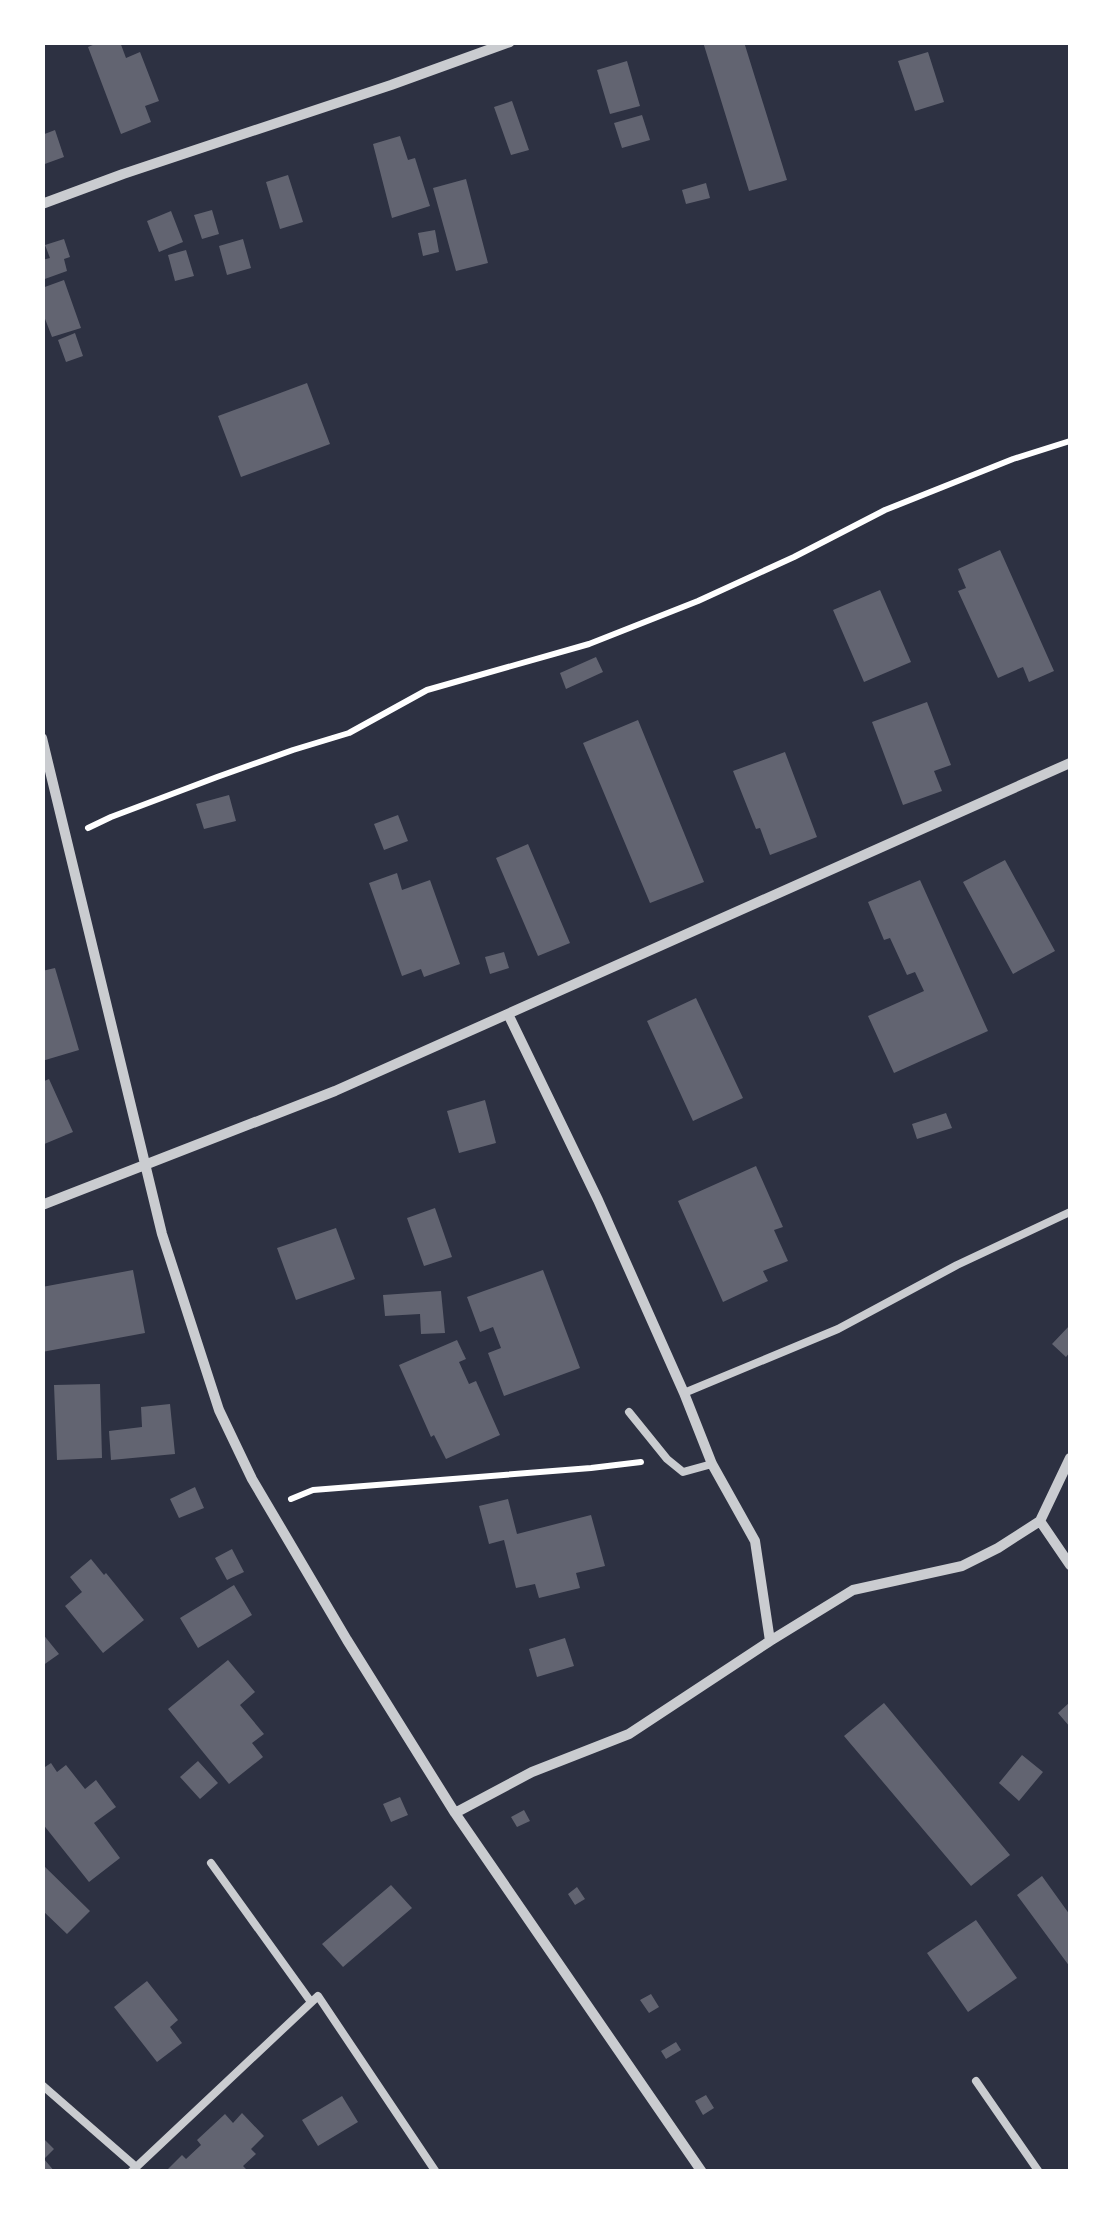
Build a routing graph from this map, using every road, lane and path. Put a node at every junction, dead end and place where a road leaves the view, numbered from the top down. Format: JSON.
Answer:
{"nodes":[{"id":1,"x":510,"y":42,"type":"edge"},
{"id":2,"x":42,"y":204,"type":"edge"},
{"id":3,"x":1070,"y":441,"type":"edge"},
{"id":4,"x":42,"y":738,"type":"edge"},
{"id":5,"x":1070,"y":763,"type":"edge"},
{"id":6,"x":66,"y":839,"type":"junction"},
{"id":7,"x":508,"y":1014,"type":"junction"},
{"id":8,"x":144,"y":1167,"type":"junction"},
{"id":9,"x":42,"y":1205,"type":"edge"},
{"id":10,"x":1070,"y":1212,"type":"edge"},
{"id":11,"x":684,"y":1393,"type":"junction"},
{"id":12,"x":629,"y":1412,"type":"dead end"},
{"id":13,"x":1070,"y":1458,"type":"edge"},
{"id":14,"x":667,"y":1459,"type":"junction"},
{"id":15,"x":712,"y":1464,"type":"junction"},
{"id":16,"x":270,"y":1508,"type":"junction"},
{"id":17,"x":1040,"y":1521,"type":"junction"},
{"id":18,"x":1070,"y":1565,"type":"edge"},
{"id":19,"x":770,"y":1641,"type":"junction"},
{"id":20,"x":455,"y":1814,"type":"junction"},
{"id":21,"x":211,"y":1863,"type":"dead end"},
{"id":22,"x":311,"y":2002,"type":"junction"},
{"id":23,"x":976,"y":2081,"type":"dead end"},
{"id":24,"x":42,"y":2085,"type":"edge"},
{"id":25,"x":133,"y":2169,"type":"edge"},
{"id":26,"x":436,"y":2172,"type":"edge"},
{"id":27,"x":702,"y":2172,"type":"edge"},
{"id":28,"x":1039,"y":2172,"type":"edge"}],
"edges":[{"from":1,"to":2,"type":"street"},
{"from":3,"to":6,"type":"path"},
{"from":4,"to":6,"type":"street"},
{"from":5,"to":7,"type":"street"},
{"from":6,"to":8,"type":"street"},
{"from":7,"to":8,"type":"street"},
{"from":7,"to":11,"type":"street"},
{"from":8,"to":9,"type":"street"},
{"from":8,"to":16,"type":"street"},
{"from":10,"to":11,"type":"lane"},
{"from":11,"to":15,"type":"street"},
{"from":12,"to":14,"type":"lane"},
{"from":13,"to":17,"type":"street"},
{"from":14,"to":15,"type":"lane"},
{"from":14,"to":16,"type":"path"},
{"from":15,"to":19,"type":"street"},
{"from":16,"to":20,"type":"street"},
{"from":17,"to":18,"type":"street"},
{"from":17,"to":19,"type":"street"},
{"from":19,"to":20,"type":"street"},
{"from":20,"to":27,"type":"street"},
{"from":21,"to":22,"type":"lane"},
{"from":22,"to":25,"type":"lane"},
{"from":22,"to":26,"type":"lane"},
{"from":23,"to":28,"type":"lane"},
{"from":24,"to":25,"type":"lane"}]}
